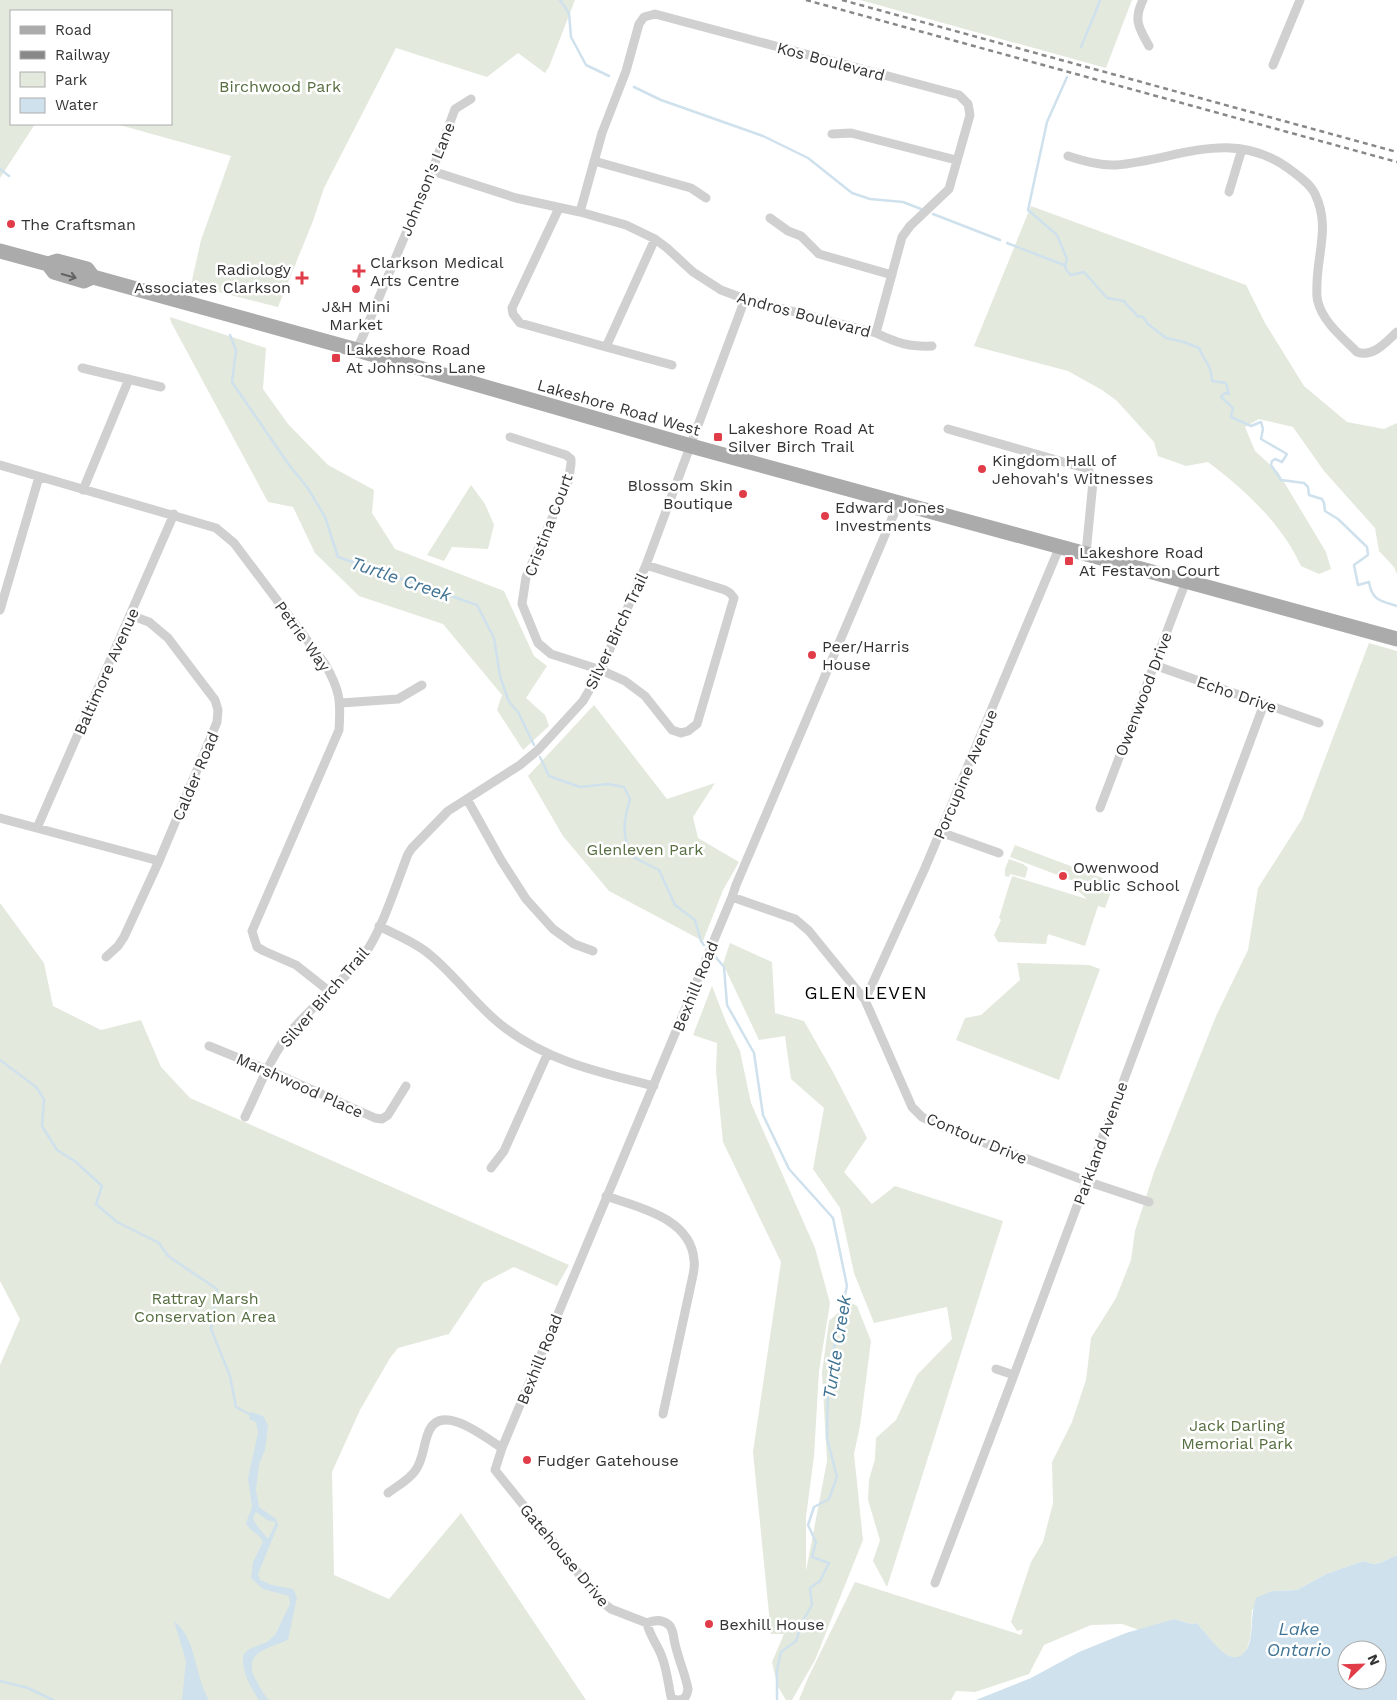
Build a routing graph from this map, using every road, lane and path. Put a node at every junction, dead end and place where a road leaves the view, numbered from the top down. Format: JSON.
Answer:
{"nodes":[{"id":1,"x":1143,"y":0,"type":"edge"},
{"id":2,"x":1300,"y":0,"type":"edge"},
{"id":3,"x":1149,"y":46,"type":"dead end"},
{"id":4,"x":1273,"y":65,"type":"dead end"},
{"id":5,"x":471,"y":98,"type":"dead end"},
{"id":6,"x":832,"y":134,"type":"dead end"},
{"id":7,"x":1242,"y":149,"type":"junction"},
{"id":8,"x":1068,"y":156,"type":"dead end"},
{"id":9,"x":956,"y":160,"type":"junction"},
{"id":10,"x":594,"y":161,"type":"junction"},
{"id":11,"x":432,"y":171,"type":"junction"},
{"id":12,"x":1229,"y":192,"type":"dead end"},
{"id":13,"x":706,"y":198,"type":"dead end"},
{"id":14,"x":559,"y":208,"type":"junction"},
{"id":15,"x":580,"y":212,"type":"junction"},
{"id":16,"x":770,"y":218,"type":"dead end"},
{"id":17,"x":654,"y":239,"type":"junction"},
{"id":18,"x":0,"y":250,"type":"edge"},
{"id":19,"x":892,"y":276,"type":"junction"},
{"id":20,"x":745,"y":299,"type":"junction"},
{"id":21,"x":1397,"y":332,"type":"edge"},
{"id":22,"x":876,"y":333,"type":"junction"},
{"id":23,"x":932,"y":346,"type":"dead end"},
{"id":24,"x":606,"y":347,"type":"junction"},
{"id":25,"x":357,"y":350,"type":"junction"},
{"id":26,"x":672,"y":364,"type":"dead end"},
{"id":27,"x":82,"y":368,"type":"dead end"},
{"id":28,"x":129,"y":379,"type":"junction"},
{"id":29,"x":161,"y":387,"type":"dead end"},
{"id":30,"x":948,"y":429,"type":"dead end"},
{"id":31,"x":510,"y":437,"type":"dead end"},
{"id":32,"x":691,"y":446,"type":"junction"},
{"id":33,"x":0,"y":465,"type":"edge"},
{"id":34,"x":39,"y":477,"type":"junction"},
{"id":35,"x":82,"y":490,"type":"junction"},
{"id":36,"x":899,"y":502,"type":"junction"},
{"id":37,"x":174,"y":514,"type":"junction"},
{"id":38,"x":1060,"y":546,"type":"junction"},
{"id":39,"x":1086,"y":553,"type":"junction"},
{"id":40,"x":646,"y":565,"type":"junction"},
{"id":41,"x":1186,"y":581,"type":"junction"},
{"id":42,"x":0,"y":610,"type":"edge"},
{"id":43,"x":130,"y":615,"type":"junction"},
{"id":44,"x":1397,"y":639,"type":"edge"},
{"id":45,"x":1154,"y":665,"type":"junction"},
{"id":46,"x":601,"y":670,"type":"junction"},
{"id":47,"x":422,"y":685,"type":"dead end"},
{"id":48,"x":340,"y":703,"type":"junction"},
{"id":49,"x":1264,"y":704,"type":"junction"},
{"id":50,"x":1319,"y":723,"type":"dead end"},
{"id":51,"x":467,"y":799,"type":"junction"},
{"id":52,"x":1100,"y":808,"type":"dead end"},
{"id":53,"x":0,"y":818,"type":"edge"},
{"id":54,"x":37,"y":828,"type":"junction"},
{"id":55,"x":940,"y":832,"type":"junction"},
{"id":56,"x":999,"y":853,"type":"dead end"},
{"id":57,"x":159,"y":861,"type":"junction"},
{"id":58,"x":732,"y":897,"type":"junction"},
{"id":59,"x":379,"y":926,"type":"junction"},
{"id":60,"x":593,"y":951,"type":"dead end"},
{"id":61,"x":106,"y":957,"type":"dead end"},
{"id":62,"x":329,"y":991,"type":"junction"},
{"id":63,"x":865,"y":1000,"type":"junction"},
{"id":64,"x":209,"y":1046,"type":"dead end"},
{"id":65,"x":547,"y":1055,"type":"junction"},
{"id":66,"x":268,"y":1070,"type":"junction"},
{"id":67,"x":406,"y":1086,"type":"dead end"},
{"id":68,"x":654,"y":1086,"type":"junction"},
{"id":69,"x":245,"y":1117,"type":"dead end"},
{"id":70,"x":491,"y":1168,"type":"dead end"},
{"id":71,"x":1086,"y":1181,"type":"junction"},
{"id":72,"x":606,"y":1196,"type":"junction"},
{"id":73,"x":1149,"y":1202,"type":"dead end"},
{"id":74,"x":996,"y":1369,"type":"dead end"},
{"id":75,"x":1014,"y":1375,"type":"junction"},
{"id":76,"x":663,"y":1414,"type":"dead end"},
{"id":77,"x":502,"y":1448,"type":"junction"},
{"id":78,"x":495,"y":1470,"type":"joint"},
{"id":79,"x":388,"y":1493,"type":"dead end"},
{"id":80,"x":935,"y":1582,"type":"dead end"},
{"id":81,"x":647,"y":1623,"type":"junction"},
{"id":82,"x":678,"y":1700,"type":"edge"}],
"edges":[{"from":1,"to":3,"type":"street"},
{"from":2,"to":4,"type":"street"},
{"from":5,"to":11,"type":"street","name":"Johnson's Lane"},
{"from":6,"to":9,"type":"street"},
{"from":7,"to":8,"type":"street"},
{"from":7,"to":12,"type":"street"},
{"from":7,"to":21,"type":"street"},
{"from":9,"to":10,"type":"street","name":"Kos Boulevard"},
{"from":9,"to":19,"type":"street","name":"Kos Boulevard"},
{"from":10,"to":13,"type":"street"},
{"from":10,"to":15,"type":"street","name":"Kos Boulevard"},
{"from":11,"to":14,"type":"street","name":"Andros Boulevard"},
{"from":11,"to":25,"type":"street","name":"Johnson's Lane"},
{"from":14,"to":15,"type":"street","name":"Andros Boulevard"},
{"from":14,"to":24,"type":"street"},
{"from":15,"to":17,"type":"street","name":"Andros Boulevard"},
{"from":16,"to":19,"type":"street"},
{"from":17,"to":20,"type":"street","name":"Andros Boulevard"},
{"from":17,"to":24,"type":"street"},
{"from":18,"to":25,"type":"main road","name":"Lakeshore Road West"},
{"from":19,"to":22,"type":"street","name":"Kos Boulevard"},
{"from":20,"to":22,"type":"street","name":"Andros Boulevard"},
{"from":20,"to":32,"type":"street","name":"Silver Birch Trail"},
{"from":22,"to":23,"type":"street","name":"Andros Boulevard"},
{"from":24,"to":26,"type":"street"},
{"from":25,"to":32,"type":"main road","name":"Lakeshore Road West"},
{"from":27,"to":28,"type":"street"},
{"from":28,"to":29,"type":"street"},
{"from":28,"to":35,"type":"street"},
{"from":30,"to":39,"type":"street"},
{"from":31,"to":46,"type":"street","name":"Cristina Court"},
{"from":32,"to":36,"type":"main road","name":"Lakeshore Road West"},
{"from":32,"to":40,"type":"street","name":"Silver Birch Trail"},
{"from":33,"to":34,"type":"street","name":"Petrie Way"},
{"from":34,"to":35,"type":"street","name":"Petrie Way"},
{"from":34,"to":42,"type":"street"},
{"from":35,"to":37,"type":"street","name":"Petrie Way"},
{"from":36,"to":38,"type":"main road","name":"Lakeshore Road West"},
{"from":36,"to":58,"type":"street","name":"Bexhill Road"},
{"from":37,"to":43,"type":"street","name":"Baltimore Avenue"},
{"from":37,"to":48,"type":"street","name":"Petrie Way"},
{"from":38,"to":39,"type":"main road","name":"Lakeshore Road West"},
{"from":38,"to":55,"type":"street","name":"Porcupine Avenue"},
{"from":39,"to":41,"type":"main road","name":"Lakeshore Road West"},
{"from":40,"to":46,"type":"street","name":"Silver Birch Trail"},
{"from":40,"to":46,"type":"street","name":"Cristina Court"},
{"from":41,"to":44,"type":"main road","name":"Lakeshore Road West"},
{"from":41,"to":45,"type":"street","name":"Owenwood Drive"},
{"from":43,"to":54,"type":"street","name":"Baltimore Avenue"},
{"from":43,"to":57,"type":"street","name":"Calder Road"},
{"from":45,"to":49,"type":"street","name":"Echo Drive"},
{"from":45,"to":52,"type":"street","name":"Owenwood Drive"},
{"from":46,"to":51,"type":"street","name":"Silver Birch Trail"},
{"from":47,"to":48,"type":"street"},
{"from":48,"to":62,"type":"street","name":"Petrie Way"},
{"from":49,"to":50,"type":"street","name":"Echo Drive"},
{"from":49,"to":71,"type":"street","name":"Parkland Avenue"},
{"from":51,"to":59,"type":"street","name":"Silver Birch Trail"},
{"from":51,"to":60,"type":"street"},
{"from":53,"to":54,"type":"street"},
{"from":54,"to":57,"type":"street"},
{"from":55,"to":56,"type":"street"},
{"from":55,"to":63,"type":"street","name":"Porcupine Avenue"},
{"from":57,"to":61,"type":"street","name":"Calder Road"},
{"from":58,"to":63,"type":"street","name":"Contour Drive"},
{"from":58,"to":68,"type":"street","name":"Bexhill Road"},
{"from":59,"to":62,"type":"street","name":"Silver Birch Trail"},
{"from":59,"to":65,"type":"street"},
{"from":62,"to":66,"type":"street","name":"Silver Birch Trail"},
{"from":63,"to":71,"type":"street","name":"Contour Drive"},
{"from":64,"to":66,"type":"street","name":"Marshwood Place"},
{"from":65,"to":68,"type":"street"},
{"from":65,"to":70,"type":"street"},
{"from":66,"to":67,"type":"street","name":"Marshwood Place"},
{"from":66,"to":69,"type":"street","name":"Silver Birch Trail"},
{"from":68,"to":72,"type":"street","name":"Bexhill Road"},
{"from":71,"to":73,"type":"street","name":"Contour Drive"},
{"from":71,"to":75,"type":"street","name":"Parkland Avenue"},
{"from":72,"to":76,"type":"street"},
{"from":72,"to":77,"type":"street","name":"Bexhill Road"},
{"from":74,"to":75,"type":"street"},
{"from":75,"to":80,"type":"street","name":"Parkland Avenue"},
{"from":77,"to":78,"type":"street","name":"Bexhill Road"},
{"from":77,"to":79,"type":"street"},
{"from":78,"to":81,"type":"street","name":"Gatehouse Drive"},
{"from":81,"to":82,"type":"street","name":"Gatehouse Drive"},
{"from":81,"to":82,"type":"street","name":"Gatehouse Drive"}]}
